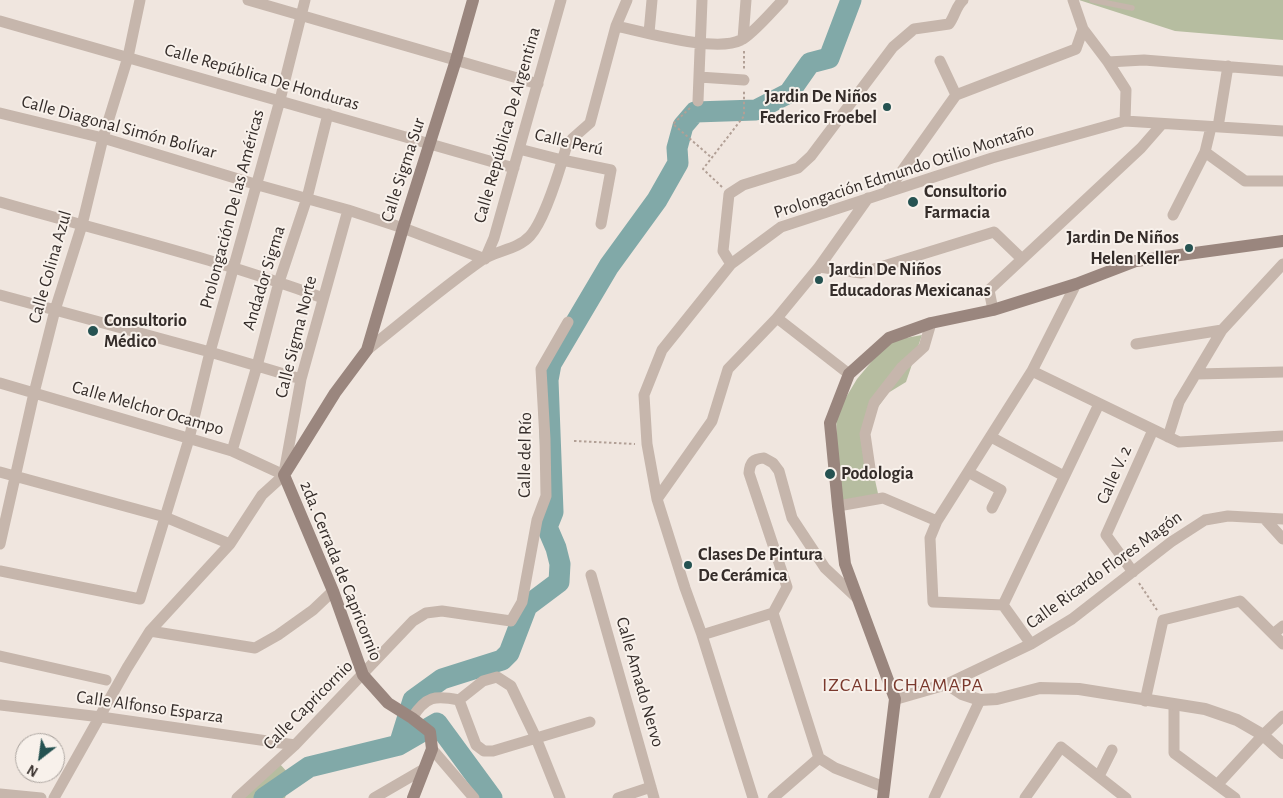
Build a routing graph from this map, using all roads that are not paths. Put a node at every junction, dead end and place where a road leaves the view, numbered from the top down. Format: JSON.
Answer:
{"nodes":[{"id":1,"x":140,"y":0,"type":"edge"},
{"id":2,"x":248,"y":0,"type":"edge"},
{"id":3,"x":305,"y":0,"type":"edge"},
{"id":4,"x":473,"y":0,"type":"edge"},
{"id":5,"x":561,"y":0,"type":"edge"},
{"id":6,"x":627,"y":0,"type":"edge"},
{"id":7,"x":652,"y":0,"type":"edge"},
{"id":8,"x":702,"y":0,"type":"edge"},
{"id":9,"x":746,"y":0,"type":"edge"},
{"id":10,"x":783,"y":0,"type":"edge"},
{"id":11,"x":964,"y":0,"type":"edge"},
{"id":12,"x":1073,"y":0,"type":"edge"},
{"id":13,"x":1092,"y":0,"type":"edge"},
{"id":14,"x":1132,"y":8,"type":"dead end"},
{"id":15,"x":300,"y":14,"type":"junction"},
{"id":16,"x":0,"y":21,"type":"edge"},
{"id":17,"x":616,"y":26,"type":"junction"},
{"id":18,"x":1083,"y":29,"type":"junction"},
{"id":19,"x":649,"y":33,"type":"junction"},
{"id":20,"x":743,"y":39,"type":"junction"},
{"id":21,"x":701,"y":43,"type":"junction"},
{"id":22,"x":128,"y":57,"type":"junction"},
{"id":23,"x":456,"y":60,"type":"junction"},
{"id":24,"x":940,"y":61,"type":"dead end"},
{"id":25,"x":1108,"y":62,"type":"junction"},
{"id":26,"x":1228,"y":66,"type":"junction"},
{"id":27,"x":1283,"y":71,"type":"edge"},
{"id":28,"x":699,"y":77,"type":"junction"},
{"id":29,"x":744,"y":80,"type":"dead end"},
{"id":30,"x":538,"y":84,"type":"junction"},
{"id":31,"x":956,"y":95,"type":"junction"},
{"id":32,"x":280,"y":100,"type":"junction"},
{"id":33,"x":698,"y":101,"type":"road end"},
{"id":34,"x":0,"y":113,"type":"edge"},
{"id":35,"x":328,"y":114,"type":"junction"},
{"id":36,"x":1125,"y":121,"type":"junction"},
{"id":37,"x":1162,"y":124,"type":"junction"},
{"id":38,"x":1215,"y":127,"type":"junction"},
{"id":39,"x":1283,"y":131,"type":"edge"},
{"id":40,"x":103,"y":138,"type":"junction"},
{"id":41,"x":430,"y":144,"type":"junction"},
{"id":42,"x":519,"y":149,"type":"junction"},
{"id":43,"x":1205,"y":152,"type":"junction"},
{"id":44,"x":562,"y":160,"type":"junction"},
{"id":45,"x":514,"y":168,"type":"junction"},
{"id":46,"x":1283,"y":180,"type":"edge"},
{"id":47,"x":258,"y":185,"type":"junction"},
{"id":48,"x":888,"y":192,"type":"junction"},
{"id":49,"x":307,"y":198,"type":"junction"},
{"id":50,"x":868,"y":198,"type":"junction"},
{"id":51,"x":0,"y":202,"type":"edge"},
{"id":52,"x":348,"y":210,"type":"junction"},
{"id":53,"x":1172,"y":214,"type":"dead end"},
{"id":54,"x":602,"y":224,"type":"dead end"},
{"id":55,"x":82,"y":225,"type":"junction"},
{"id":56,"x":403,"y":228,"type":"junction"},
{"id":57,"x":1283,"y":241,"type":"edge"},
{"id":58,"x":485,"y":258,"type":"junction"},
{"id":59,"x":1022,"y":259,"type":"junction"},
{"id":60,"x":731,"y":264,"type":"junction"},
{"id":61,"x":1283,"y":264,"type":"edge"},
{"id":62,"x":819,"y":267,"type":"junction"},
{"id":63,"x":234,"y":268,"type":"junction"},
{"id":64,"x":279,"y":282,"type":"junction"},
{"id":65,"x":1076,"y":284,"type":"junction"},
{"id":66,"x":0,"y":295,"type":"edge"},
{"id":67,"x":322,"y":298,"type":"junction"},
{"id":68,"x":55,"y":310,"type":"junction"},
{"id":69,"x":993,"y":310,"type":"junction"},
{"id":70,"x":777,"y":318,"type":"junction"},
{"id":71,"x":568,"y":322,"type":"dead end"},
{"id":72,"x":931,"y":322,"type":"junction"},
{"id":73,"x":1222,"y":330,"type":"junction"},
{"id":74,"x":1136,"y":344,"type":"dead end"},
{"id":75,"x":367,"y":350,"type":"junction"},
{"id":76,"x":210,"y":352,"type":"junction"},
{"id":77,"x":257,"y":366,"type":"junction"},
{"id":78,"x":1032,"y":371,"type":"junction"},
{"id":79,"x":1283,"y":372,"type":"edge"},
{"id":80,"x":849,"y":374,"type":"junction"},
{"id":81,"x":1196,"y":374,"type":"junction"},
{"id":82,"x":301,"y":379,"type":"junction"},
{"id":83,"x":0,"y":383,"type":"edge"},
{"id":84,"x":34,"y":393,"type":"junction"},
{"id":85,"x":1100,"y":404,"type":"junction"},
{"id":86,"x":1153,"y":430,"type":"junction"},
{"id":87,"x":1283,"y":436,"type":"edge"},
{"id":88,"x":991,"y":437,"type":"junction"},
{"id":89,"x":1168,"y":437,"type":"junction"},
{"id":90,"x":189,"y":439,"type":"junction"},
{"id":91,"x":232,"y":451,"type":"junction"},
{"id":92,"x":0,"y":472,"type":"edge"},
{"id":93,"x":968,"y":472,"type":"junction"},
{"id":94,"x":284,"y":475,"type":"junction"},
{"id":95,"x":872,"y":475,"type":"dead end"},
{"id":96,"x":15,"y":476,"type":"junction"},
{"id":97,"x":1064,"y":476,"type":"junction"},
{"id":98,"x":657,"y":499,"type":"junction"},
{"id":99,"x":838,"y":506,"type":"junction"},
{"id":100,"x":992,"y":508,"type":"dead end"},
{"id":101,"x":165,"y":518,"type":"junction"},
{"id":102,"x":1264,"y":518,"type":"junction"},
{"id":103,"x":1283,"y":519,"type":"edge"},
{"id":104,"x":938,"y":521,"type":"junction"},
{"id":105,"x":1283,"y":538,"type":"edge"},
{"id":106,"x":0,"y":544,"type":"edge"},
{"id":107,"x":230,"y":544,"type":"junction"},
{"id":108,"x":0,"y":571,"type":"edge"},
{"id":109,"x":1132,"y":572,"type":"junction"},
{"id":110,"x":591,"y":575,"type":"dead end"},
{"id":111,"x":333,"y":591,"type":"junction"},
{"id":112,"x":857,"y":598,"type":"junction"},
{"id":113,"x":1003,"y":605,"type":"junction"},
{"id":114,"x":772,"y":613,"type":"junction"},
{"id":115,"x":511,"y":621,"type":"joint"},
{"id":116,"x":1283,"y":626,"type":"edge"},
{"id":117,"x":150,"y":631,"type":"junction"},
{"id":118,"x":1273,"y":634,"type":"junction"},
{"id":119,"x":702,"y":635,"type":"junction"},
{"id":120,"x":1031,"y":644,"type":"junction"},
{"id":121,"x":1283,"y":644,"type":"edge"},
{"id":122,"x":0,"y":656,"type":"edge"},
{"id":123,"x":363,"y":675,"type":"junction"},
{"id":124,"x":106,"y":680,"type":"dead end"},
{"id":125,"x":947,"y":684,"type":"junction"},
{"id":126,"x":895,"y":699,"type":"junction"},
{"id":127,"x":459,"y":700,"type":"junction"},
{"id":128,"x":980,"y":700,"type":"junction"},
{"id":129,"x":1145,"y":701,"type":"junction"},
{"id":130,"x":1174,"y":704,"type":"junction"},
{"id":131,"x":0,"y":705,"type":"edge"},
{"id":132,"x":1283,"y":716,"type":"edge"},
{"id":133,"x":101,"y":717,"type":"junction"},
{"id":134,"x":412,"y":718,"type":"junction"},
{"id":135,"x":590,"y":722,"type":"dead end"},
{"id":136,"x":1263,"y":735,"type":"junction"},
{"id":137,"x":536,"y":738,"type":"junction"},
{"id":138,"x":295,"y":745,"type":"junction"},
{"id":139,"x":432,"y":748,"type":"junction"},
{"id":140,"x":1112,"y":750,"type":"dead end"},
{"id":141,"x":1283,"y":753,"type":"edge"},
{"id":142,"x":819,"y":758,"type":"junction"},
{"id":143,"x":424,"y":769,"type":"junction"},
{"id":144,"x":1099,"y":776,"type":"junction"},
{"id":145,"x":1218,"y":785,"type":"junction"},
{"id":146,"x":884,"y":792,"type":"edge"},
{"id":147,"x":653,"y":793,"type":"edge"},
{"id":148,"x":0,"y":794,"type":"edge"},
{"id":149,"x":41,"y":798,"type":"edge"},
{"id":150,"x":54,"y":798,"type":"edge"},
{"id":151,"x":237,"y":798,"type":"edge"},
{"id":152,"x":374,"y":798,"type":"edge"},
{"id":153,"x":413,"y":798,"type":"edge"},
{"id":154,"x":474,"y":798,"type":"edge"},
{"id":155,"x":560,"y":798,"type":"edge"},
{"id":156,"x":618,"y":798,"type":"edge"},
{"id":157,"x":753,"y":798,"type":"edge"},
{"id":158,"x":773,"y":798,"type":"edge"},
{"id":159,"x":934,"y":798,"type":"edge"},
{"id":160,"x":1025,"y":798,"type":"edge"},
{"id":161,"x":1126,"y":798,"type":"edge"},
{"id":162,"x":1235,"y":798,"type":"edge"}],
"edges":[{"from":1,"to":22,"type":"street","name":"Calle Colina Azul"},
{"from":2,"to":15,"type":"street"},
{"from":3,"to":15,"type":"street","name":"Prolongación De las Américas"},
{"from":4,"to":23,"type":"main road","name":"Calle Sigma Sur"},
{"from":5,"to":30,"type":"street","name":"Calle República De Argentina"},
{"from":6,"to":17,"type":"street"},
{"from":7,"to":19,"type":"street"},
{"from":8,"to":21,"type":"street"},
{"from":9,"to":20,"type":"street"},
{"from":10,"to":20,"type":"street"},
{"from":11,"to":60,"type":"street"},
{"from":12,"to":18,"type":"street"},
{"from":13,"to":14,"type":"lane"},
{"from":15,"to":23,"type":"street"},
{"from":15,"to":32,"type":"street","name":"Prolongación De las Américas"},
{"from":16,"to":22,"type":"street","name":"Calle República De Honduras"},
{"from":17,"to":19,"type":"street"},
{"from":17,"to":44,"type":"street"},
{"from":18,"to":25,"type":"street"},
{"from":18,"to":31,"type":"street"},
{"from":19,"to":21,"type":"street"},
{"from":20,"to":21,"type":"street"},
{"from":21,"to":28,"type":"street"},
{"from":22,"to":32,"type":"street","name":"Calle República De Honduras"},
{"from":22,"to":40,"type":"street","name":"Calle Colina Azul"},
{"from":23,"to":30,"type":"street"},
{"from":23,"to":41,"type":"main road","name":"Calle Sigma Sur"},
{"from":24,"to":31,"type":"street"},
{"from":25,"to":26,"type":"street"},
{"from":25,"to":36,"type":"street"},
{"from":26,"to":27,"type":"street"},
{"from":26,"to":38,"type":"street"},
{"from":28,"to":29,"type":"street"},
{"from":28,"to":33,"type":"street"},
{"from":30,"to":42,"type":"street","name":"Calle República De Argentina"},
{"from":31,"to":48,"type":"street"},
{"from":32,"to":35,"type":"street","name":"Calle República De Honduras"},
{"from":32,"to":47,"type":"street","name":"Prolongación De las Américas"},
{"from":34,"to":40,"type":"street","name":"Calle Diagonal Simón Bolívar"},
{"from":35,"to":41,"type":"street","name":"Calle República De Honduras"},
{"from":35,"to":49,"type":"street","name":"Andador Sigma"},
{"from":36,"to":37,"type":"street","name":"Prolongación Edmundo Otilio Montaño"},
{"from":36,"to":48,"type":"street","name":"Prolongación Edmundo Otilio Montaño"},
{"from":37,"to":38,"type":"street","name":"Prolongación Edmundo Otilio Montaño"},
{"from":37,"to":59,"type":"street"},
{"from":38,"to":39,"type":"street","name":"Prolongación Edmundo Otilio Montaño"},
{"from":38,"to":43,"type":"street"},
{"from":40,"to":47,"type":"street","name":"Calle Diagonal Simón Bolívar"},
{"from":40,"to":55,"type":"street","name":"Calle Colina Azul"},
{"from":41,"to":45,"type":"street","name":"Calle República De Honduras"},
{"from":41,"to":56,"type":"main road","name":"Calle Sigma Sur"},
{"from":42,"to":44,"type":"street","name":"Calle Perú"},
{"from":42,"to":45,"type":"street","name":"Calle República De Argentina"},
{"from":43,"to":46,"type":"street"},
{"from":43,"to":53,"type":"street"},
{"from":44,"to":54,"type":"street","name":"Calle Perú"},
{"from":44,"to":58,"type":"street"},
{"from":45,"to":58,"type":"street","name":"Calle República De Argentina"},
{"from":47,"to":49,"type":"street","name":"Calle Diagonal Simón Bolívar"},
{"from":47,"to":63,"type":"street","name":"Prolongación De las Américas"},
{"from":48,"to":50,"type":"street","name":"Prolongación Edmundo Otilio Montaño"},
{"from":49,"to":52,"type":"street","name":"Calle Diagonal Simón Bolívar"},
{"from":49,"to":64,"type":"street","name":"Andador Sigma"},
{"from":50,"to":60,"type":"street","name":"Prolongación Edmundo Otilio Montaño"},
{"from":50,"to":62,"type":"street"},
{"from":51,"to":55,"type":"street"},
{"from":52,"to":56,"type":"street","name":"Calle Diagonal Simón Bolívar"},
{"from":52,"to":67,"type":"street","name":"Calle Sigma Norte"},
{"from":55,"to":63,"type":"street"},
{"from":55,"to":68,"type":"street","name":"Calle Colina Azul"},
{"from":56,"to":58,"type":"street","name":"Calle Diagonal Simón Bolívar"},
{"from":56,"to":75,"type":"main road","name":"Calle Sigma Sur"},
{"from":57,"to":65,"type":"main road"},
{"from":58,"to":75,"type":"street"},
{"from":59,"to":62,"type":"street"},
{"from":59,"to":69,"type":"street"},
{"from":60,"to":98,"type":"street","name":"Prolongación Edmundo Otilio Montaño"},
{"from":61,"to":73,"type":"street"},
{"from":62,"to":70,"type":"street"},
{"from":63,"to":64,"type":"street"},
{"from":63,"to":76,"type":"street","name":"Prolongación De las Américas"},
{"from":64,"to":67,"type":"street"},
{"from":64,"to":77,"type":"street","name":"Andador Sigma"},
{"from":65,"to":69,"type":"main road"},
{"from":65,"to":78,"type":"street"},
{"from":66,"to":68,"type":"street"},
{"from":67,"to":82,"type":"street","name":"Calle Sigma Norte"},
{"from":68,"to":76,"type":"street"},
{"from":68,"to":84,"type":"street","name":"Calle Colina Azul"},
{"from":69,"to":72,"type":"main road"},
{"from":70,"to":80,"type":"street"},
{"from":70,"to":98,"type":"street"},
{"from":71,"to":115,"type":"street","name":"Calle del Río"},
{"from":72,"to":80,"type":"main road"},
{"from":72,"to":95,"type":"street"},
{"from":73,"to":74,"type":"street"},
{"from":73,"to":81,"type":"street"},
{"from":75,"to":94,"type":"main road"},
{"from":76,"to":77,"type":"street"},
{"from":76,"to":90,"type":"street","name":"Prolongación De las Américas"},
{"from":77,"to":82,"type":"street"},
{"from":77,"to":91,"type":"street","name":"Andador Sigma"},
{"from":78,"to":85,"type":"street"},
{"from":78,"to":88,"type":"street"},
{"from":79,"to":81,"type":"street"},
{"from":80,"to":99,"type":"main road"},
{"from":81,"to":89,"type":"street"},
{"from":82,"to":94,"type":"street","name":"Calle Sigma Norte"},
{"from":83,"to":84,"type":"street","name":"Calle Melchor Ocampo"},
{"from":84,"to":90,"type":"street","name":"Calle Melchor Ocampo"},
{"from":84,"to":96,"type":"street","name":"Calle Colina Azul"},
{"from":85,"to":86,"type":"street"},
{"from":85,"to":97,"type":"street"},
{"from":86,"to":89,"type":"street"},
{"from":86,"to":109,"type":"street","name":"Calle V. 2"},
{"from":87,"to":89,"type":"street"},
{"from":88,"to":93,"type":"street"},
{"from":88,"to":97,"type":"street"},
{"from":90,"to":91,"type":"street","name":"Calle Melchor Ocampo"},
{"from":90,"to":101,"type":"street","name":"Prolongación De las Américas"},
{"from":91,"to":94,"type":"street","name":"Calle Melchor Ocampo"},
{"from":92,"to":96,"type":"street"},
{"from":93,"to":100,"type":"street"},
{"from":93,"to":104,"type":"street"},
{"from":94,"to":107,"type":"street"},
{"from":94,"to":111,"type":"main road","name":"2da. Cerrada de Capricornio"},
{"from":96,"to":101,"type":"street"},
{"from":96,"to":106,"type":"street","name":"Calle Colina Azul"},
{"from":97,"to":113,"type":"street"},
{"from":98,"to":119,"type":"street","name":"Prolongación Edmundo Otilio Montaño"},
{"from":99,"to":104,"type":"street"},
{"from":99,"to":112,"type":"main road"},
{"from":101,"to":107,"type":"street"},
{"from":101,"to":108,"type":"street","name":"Prolongación De las Américas"},
{"from":102,"to":103,"type":"street","name":"Calle Ricardo Flores Magón"},
{"from":102,"to":105,"type":"street"},
{"from":102,"to":109,"type":"street","name":"Calle Ricardo Flores Magón"},
{"from":104,"to":113,"type":"street"},
{"from":107,"to":117,"type":"street"},
{"from":109,"to":120,"type":"street","name":"Calle Ricardo Flores Magón"},
{"from":110,"to":147,"type":"street","name":"Calle Amado Nervo"},
{"from":111,"to":117,"type":"street"},
{"from":111,"to":123,"type":"main road","name":"2da. Cerrada de Capricornio"},
{"from":112,"to":114,"type":"street"},
{"from":112,"to":126,"type":"main road"},
{"from":113,"to":120,"type":"street"},
{"from":114,"to":119,"type":"street"},
{"from":114,"to":142,"type":"street"},
{"from":115,"to":123,"type":"street","name":"Calle Capricornio"},
{"from":116,"to":118,"type":"street"},
{"from":117,"to":133,"type":"street"},
{"from":118,"to":121,"type":"street"},
{"from":118,"to":129,"type":"street"},
{"from":119,"to":157,"type":"street","name":"Prolongación Edmundo Otilio Montaño"},
{"from":120,"to":125,"type":"street","name":"Calle Ricardo Flores Magón"},
{"from":122,"to":124,"type":"street"},
{"from":123,"to":134,"type":"main road","name":"2da. Cerrada de Capricornio"},
{"from":123,"to":138,"type":"street","name":"Calle Capricornio"},
{"from":125,"to":126,"type":"street","name":"Calle Ricardo Flores Magón"},
{"from":125,"to":128,"type":"street"},
{"from":126,"to":146,"type":"main road"},
{"from":127,"to":134,"type":"street"},
{"from":127,"to":137,"type":"street"},
{"from":127,"to":137,"type":"street"},
{"from":128,"to":129,"type":"street"},
{"from":128,"to":159,"type":"street"},
{"from":129,"to":130,"type":"street"},
{"from":130,"to":136,"type":"street"},
{"from":130,"to":145,"type":"street"},
{"from":131,"to":133,"type":"street","name":"Calle Alfonso Esparza"},
{"from":132,"to":136,"type":"street"},
{"from":133,"to":138,"type":"street","name":"Calle Alfonso Esparza"},
{"from":133,"to":150,"type":"street"},
{"from":134,"to":139,"type":"main road","name":"2da. Cerrada de Capricornio"},
{"from":135,"to":137,"type":"street"},
{"from":136,"to":141,"type":"street"},
{"from":136,"to":145,"type":"street"},
{"from":137,"to":155,"type":"street"},
{"from":138,"to":151,"type":"street","name":"Calle Capricornio"},
{"from":139,"to":143,"type":"main road","name":"2da. Cerrada de Capricornio"},
{"from":139,"to":154,"type":"street"},
{"from":140,"to":144,"type":"street"},
{"from":142,"to":146,"type":"street"},
{"from":142,"to":158,"type":"street"},
{"from":143,"to":152,"type":"street"},
{"from":143,"to":153,"type":"main road","name":"2da. Cerrada de Capricornio"},
{"from":144,"to":160,"type":"street"},
{"from":144,"to":161,"type":"street"},
{"from":145,"to":162,"type":"street"},
{"from":147,"to":156,"type":"street"},
{"from":148,"to":149,"type":"street"}]}
